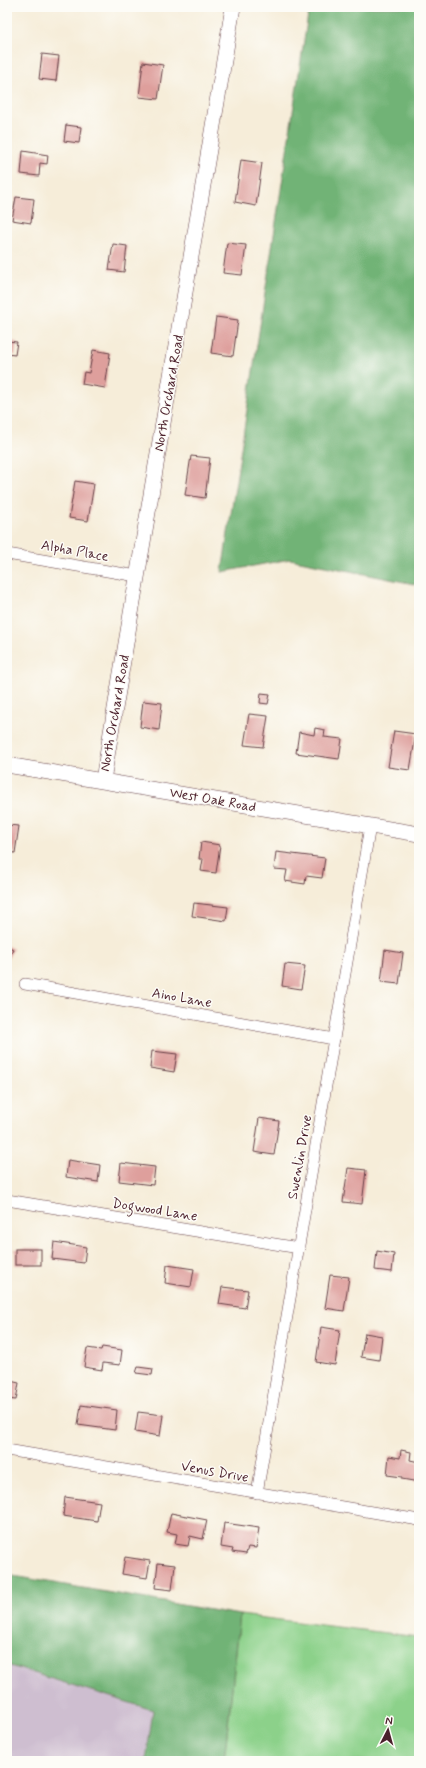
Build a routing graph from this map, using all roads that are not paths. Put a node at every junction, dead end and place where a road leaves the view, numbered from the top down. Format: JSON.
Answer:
{"nodes":[{"id":1,"x":233,"y":7,"type":"edge"},
{"id":2,"x":7,"y":554,"type":"edge"},
{"id":3,"x":137,"y":576,"type":"junction"},
{"id":4,"x":7,"y":764,"type":"edge"},
{"id":5,"x":103,"y":780,"type":"junction"},
{"id":6,"x":370,"y":826,"type":"junction"},
{"id":7,"x":419,"y":834,"type":"edge"},
{"id":8,"x":25,"y":984,"type":"dead end"},
{"id":9,"x":334,"y":1039,"type":"junction"},
{"id":10,"x":7,"y":1200,"type":"edge"},
{"id":11,"x":298,"y":1248,"type":"junction"},
{"id":12,"x":7,"y":1450,"type":"edge"},
{"id":13,"x":257,"y":1493,"type":"junction"},
{"id":14,"x":419,"y":1520,"type":"edge"}],
"edges":[{"from":1,"to":3,"type":"street","name":"North Orchard Road"},
{"from":2,"to":3,"type":"street","name":"Alpha Place"},
{"from":3,"to":5,"type":"street","name":"North Orchard Road"},
{"from":4,"to":5,"type":"street","name":"West Oak Road"},
{"from":5,"to":6,"type":"street","name":"West Oak Road"},
{"from":6,"to":7,"type":"street","name":"West Oak Road"},
{"from":6,"to":9,"type":"street","name":"Swenlin Drive"},
{"from":8,"to":9,"type":"street","name":"Aino Lane"},
{"from":9,"to":11,"type":"street","name":"Swenlin Drive"},
{"from":10,"to":11,"type":"street","name":"Dogwood Lane"},
{"from":11,"to":13,"type":"street","name":"Swenlin Drive"},
{"from":12,"to":13,"type":"street","name":"Venus Drive"},
{"from":13,"to":14,"type":"street","name":"Venus Drive"}]}
